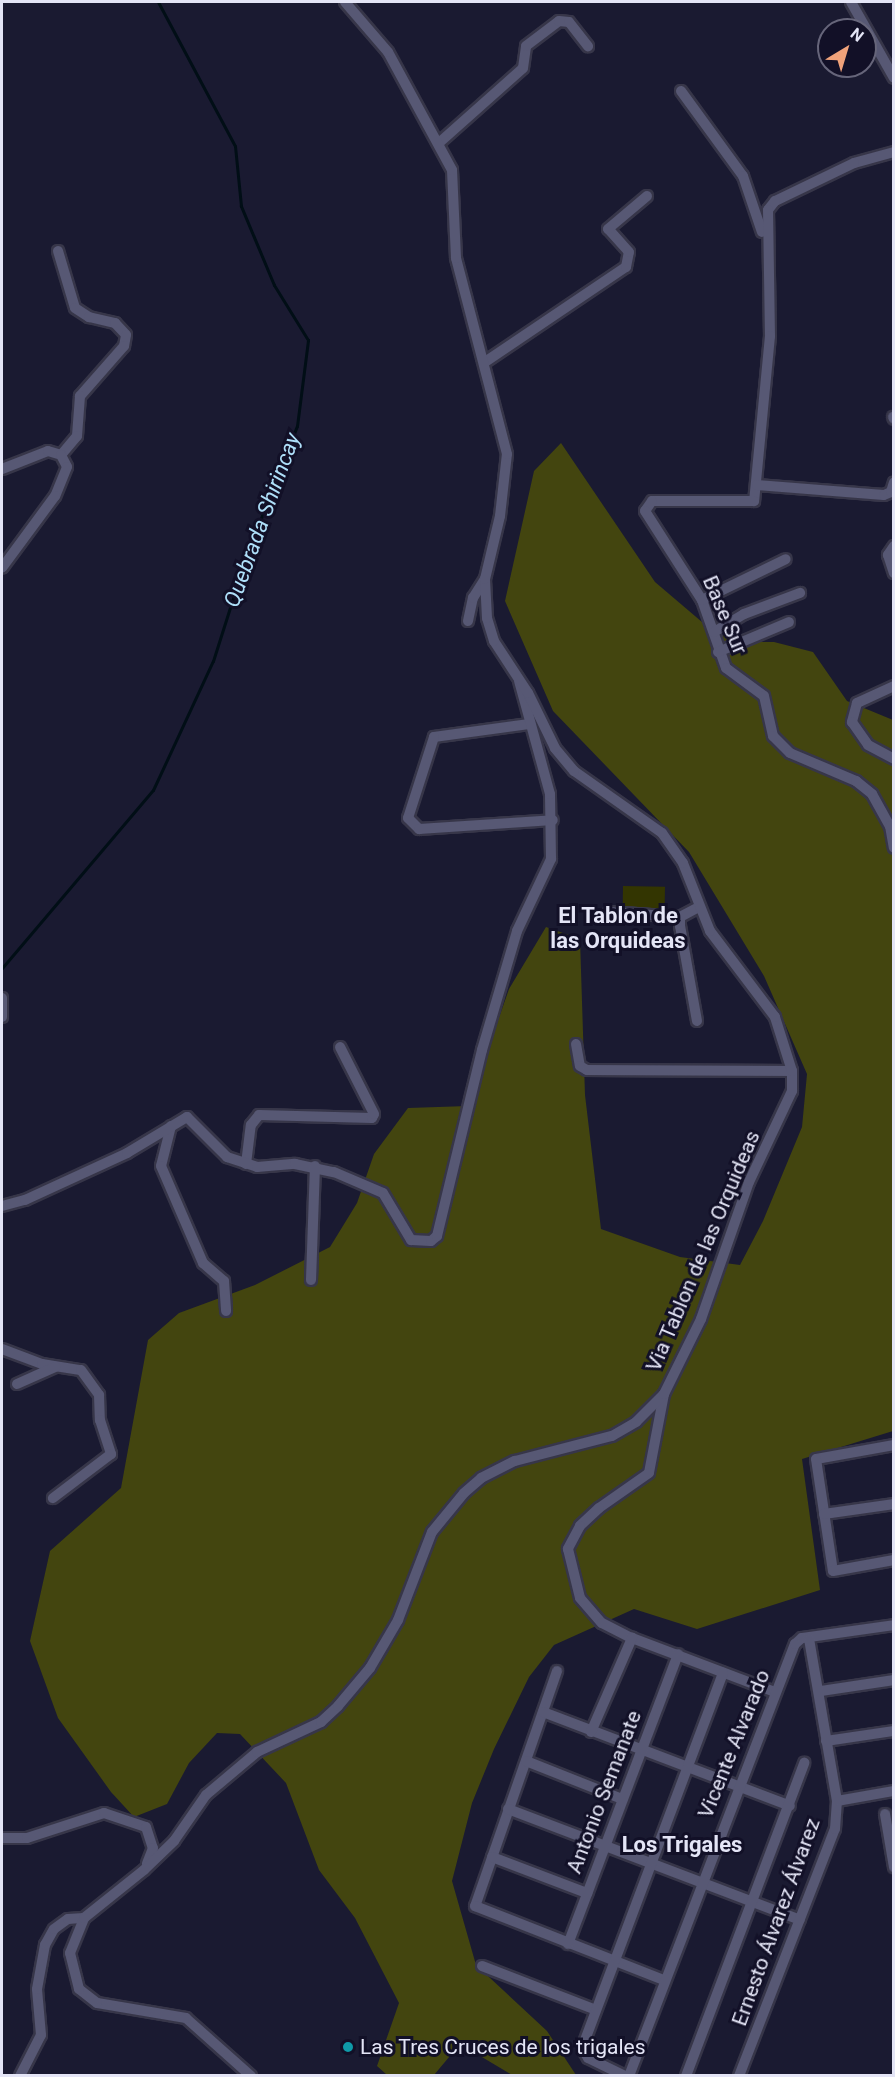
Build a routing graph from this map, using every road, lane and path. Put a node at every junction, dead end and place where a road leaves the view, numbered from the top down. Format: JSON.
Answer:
{"nodes":[{"id":1,"x":345,"y":2,"type":"edge"},
{"id":2,"x":851,"y":2,"type":"edge"},
{"id":3,"x":588,"y":46,"type":"dead end"},
{"id":4,"x":894,"y":78,"type":"edge"},
{"id":5,"x":681,"y":91,"type":"dead end"},
{"id":6,"x":440,"y":142,"type":"junction"},
{"id":7,"x":894,"y":152,"type":"edge"},
{"id":8,"x":646,"y":196,"type":"dead end"},
{"id":9,"x":765,"y":244,"type":"junction"},
{"id":10,"x":58,"y":251,"type":"dead end"},
{"id":11,"x":485,"y":362,"type":"junction"},
{"id":12,"x":61,"y":455,"type":"junction"},
{"id":13,"x":2,"y":469,"type":"edge"},
{"id":14,"x":894,"y":482,"type":"edge"},
{"id":15,"x":757,"y":485,"type":"junction"},
{"id":16,"x":894,"y":546,"type":"edge"},
{"id":17,"x":786,"y":559,"type":"dead end"},
{"id":18,"x":2,"y":568,"type":"edge"},
{"id":19,"x":894,"y":573,"type":"edge"},
{"id":20,"x":485,"y":579,"type":"junction"},
{"id":21,"x":800,"y":593,"type":"dead end"},
{"id":22,"x":702,"y":600,"type":"junction"},
{"id":23,"x":468,"y":621,"type":"dead end"},
{"id":24,"x":789,"y":622,"type":"dead end"},
{"id":25,"x":714,"y":632,"type":"junction"},
{"id":26,"x":718,"y":652,"type":"junction"},
{"id":27,"x":519,"y":680,"type":"junction"},
{"id":28,"x":894,"y":686,"type":"edge"},
{"id":29,"x":529,"y":724,"type":"junction"},
{"id":30,"x":894,"y":759,"type":"edge"},
{"id":31,"x":553,"y":820,"type":"junction"},
{"id":32,"x":894,"y":848,"type":"edge"},
{"id":33,"x":699,"y":907,"type":"junction"},
{"id":34,"x":609,"y":912,"type":"dead end"},
{"id":35,"x":680,"y":917,"type":"junction"},
{"id":36,"x":2,"y":998,"type":"edge"},
{"id":37,"x":2,"y":1017,"type":"edge"},
{"id":38,"x":697,"y":1022,"type":"dead end"},
{"id":39,"x":576,"y":1044,"type":"dead end"},
{"id":40,"x":340,"y":1047,"type":"dead end"},
{"id":41,"x":792,"y":1071,"type":"junction"},
{"id":42,"x":171,"y":1126,"type":"junction"},
{"id":43,"x":246,"y":1164,"type":"junction"},
{"id":44,"x":315,"y":1166,"type":"junction"},
{"id":45,"x":2,"y":1206,"type":"edge"},
{"id":46,"x":311,"y":1280,"type":"dead end"},
{"id":47,"x":226,"y":1311,"type":"dead end"},
{"id":48,"x":2,"y":1349,"type":"edge"},
{"id":49,"x":56,"y":1367,"type":"junction"},
{"id":50,"x":17,"y":1384,"type":"dead end"},
{"id":51,"x":664,"y":1394,"type":"junction"},
{"id":52,"x":894,"y":1444,"type":"edge"},
{"id":53,"x":53,"y":1498,"type":"dead end"},
{"id":54,"x":894,"y":1504,"type":"edge"},
{"id":55,"x":824,"y":1514,"type":"junction"},
{"id":56,"x":894,"y":1560,"type":"edge"},
{"id":57,"x":894,"y":1625,"type":"edge"},
{"id":58,"x":632,"y":1638,"type":"junction"},
{"id":59,"x":809,"y":1639,"type":"junction"},
{"id":60,"x":678,"y":1654,"type":"junction"},
{"id":61,"x":557,"y":1671,"type":"dead end"},
{"id":62,"x":723,"y":1673,"type":"junction"},
{"id":63,"x":894,"y":1680,"type":"edge"},
{"id":64,"x":821,"y":1691,"type":"junction"},
{"id":65,"x":775,"y":1692,"type":"junction"},
{"id":66,"x":543,"y":1712,"type":"junction"},
{"id":67,"x":894,"y":1731,"type":"edge"},
{"id":68,"x":591,"y":1732,"type":"junction"},
{"id":69,"x":826,"y":1741,"type":"junction"},
{"id":70,"x":640,"y":1751,"type":"junction"},
{"id":71,"x":526,"y":1761,"type":"junction"},
{"id":72,"x":804,"y":1763,"type":"dead end"},
{"id":73,"x":688,"y":1770,"type":"junction"},
{"id":74,"x":738,"y":1787,"type":"junction"},
{"id":75,"x":894,"y":1791,"type":"edge"},
{"id":76,"x":622,"y":1799,"type":"junction"},
{"id":77,"x":837,"y":1801,"type":"junction"},
{"id":78,"x":790,"y":1806,"type":"junction"},
{"id":79,"x":508,"y":1809,"type":"junction"},
{"id":80,"x":885,"y":1814,"type":"dead end"},
{"id":81,"x":2,"y":1839,"type":"edge"},
{"id":82,"x":605,"y":1847,"type":"junction"},
{"id":83,"x":492,"y":1857,"type":"junction"},
{"id":84,"x":653,"y":1864,"type":"junction"},
{"id":85,"x":894,"y":1867,"type":"edge"},
{"id":86,"x":144,"y":1870,"type":"junction"},
{"id":87,"x":700,"y":1883,"type":"junction"},
{"id":88,"x":587,"y":1893,"type":"junction"},
{"id":89,"x":753,"y":1903,"type":"junction"},
{"id":90,"x":84,"y":1918,"type":"junction"},
{"id":91,"x":800,"y":1920,"type":"junction"},
{"id":92,"x":568,"y":1944,"type":"junction"},
{"id":93,"x":615,"y":1962,"type":"junction"},
{"id":94,"x":482,"y":1966,"type":"dead end"},
{"id":95,"x":664,"y":1980,"type":"junction"},
{"id":96,"x":596,"y":2010,"type":"junction"},
{"id":97,"x":631,"y":2075,"type":"edge"},
{"id":98,"x":20,"y":2076,"type":"edge"},
{"id":99,"x":251,"y":2076,"type":"edge"},
{"id":100,"x":686,"y":2076,"type":"edge"},
{"id":101,"x":740,"y":2076,"type":"edge"}],
"edges":[{"from":1,"to":6,"type":"street","name":"Via Tablon de las Orquideas"},
{"from":2,"to":4,"type":"street"},
{"from":3,"to":6,"type":"street"},
{"from":5,"to":9,"type":"street"},
{"from":6,"to":11,"type":"street","name":"Via Tablon de las Orquideas"},
{"from":7,"to":9,"type":"street"},
{"from":8,"to":11,"type":"street"},
{"from":9,"to":15,"type":"street"},
{"from":10,"to":12,"type":"street"},
{"from":11,"to":20,"type":"street","name":"Via Tablon de las Orquideas"},
{"from":12,"to":13,"type":"street"},
{"from":12,"to":18,"type":"street"},
{"from":14,"to":15,"type":"street"},
{"from":15,"to":22,"type":"street","name":"Base Sur"},
{"from":16,"to":19,"type":"street"},
{"from":17,"to":22,"type":"street"},
{"from":20,"to":23,"type":"street"},
{"from":20,"to":27,"type":"street","name":"Via Tablon de las Orquideas"},
{"from":21,"to":25,"type":"street"},
{"from":22,"to":25,"type":"street","name":"Base Sur"},
{"from":24,"to":26,"type":"street"},
{"from":25,"to":26,"type":"street","name":"Base Sur"},
{"from":26,"to":32,"type":"street","name":"Base Sur"},
{"from":27,"to":29,"type":"street"},
{"from":27,"to":33,"type":"street","name":"Via Tablon de las Orquideas"},
{"from":28,"to":30,"type":"street"},
{"from":29,"to":31,"type":"street"},
{"from":29,"to":31,"type":"street"},
{"from":31,"to":44,"type":"street"},
{"from":33,"to":35,"type":"street"},
{"from":33,"to":41,"type":"street","name":"Via Tablon de las Orquideas"},
{"from":34,"to":35,"type":"street"},
{"from":35,"to":38,"type":"street"},
{"from":36,"to":37,"type":"street"},
{"from":39,"to":41,"type":"street"},
{"from":40,"to":43,"type":"street"},
{"from":41,"to":51,"type":"street","name":"Via Tablon de las Orquideas"},
{"from":42,"to":43,"type":"street"},
{"from":42,"to":45,"type":"street"},
{"from":42,"to":47,"type":"street"},
{"from":43,"to":44,"type":"street"},
{"from":44,"to":46,"type":"street"},
{"from":48,"to":49,"type":"street"},
{"from":49,"to":50,"type":"street"},
{"from":49,"to":53,"type":"street"},
{"from":51,"to":58,"type":"street"},
{"from":51,"to":86,"type":"street","name":"Via Tablon de las Orquideas"},
{"from":52,"to":55,"type":"street"},
{"from":54,"to":55,"type":"street"},
{"from":55,"to":56,"type":"street"},
{"from":57,"to":59,"type":"street"},
{"from":58,"to":60,"type":"street"},
{"from":58,"to":68,"type":"street"},
{"from":59,"to":64,"type":"street","name":"Ernesto Álvarez Álvarez"},
{"from":59,"to":65,"type":"street","name":"Vicente Alvarado"},
{"from":60,"to":62,"type":"street"},
{"from":60,"to":70,"type":"street","name":"Antonio Semanate"},
{"from":61,"to":66,"type":"street"},
{"from":62,"to":65,"type":"street"},
{"from":62,"to":73,"type":"street"},
{"from":63,"to":64,"type":"street"},
{"from":64,"to":69,"type":"street","name":"Ernesto Álvarez Álvarez"},
{"from":65,"to":74,"type":"street","name":"Vicente Alvarado"},
{"from":66,"to":68,"type":"street"},
{"from":66,"to":71,"type":"street"},
{"from":67,"to":69,"type":"street"},
{"from":68,"to":70,"type":"street"},
{"from":69,"to":77,"type":"street","name":"Ernesto Álvarez Álvarez"},
{"from":70,"to":73,"type":"street"},
{"from":70,"to":76,"type":"street","name":"Antonio Semanate"},
{"from":71,"to":76,"type":"street"},
{"from":71,"to":79,"type":"street"},
{"from":72,"to":78,"type":"street"},
{"from":73,"to":74,"type":"street"},
{"from":73,"to":84,"type":"street"},
{"from":74,"to":78,"type":"street"},
{"from":74,"to":87,"type":"street","name":"Vicente Alvarado"},
{"from":75,"to":77,"type":"street"},
{"from":76,"to":82,"type":"street","name":"Antonio Semanate"},
{"from":77,"to":91,"type":"street","name":"Ernesto Álvarez Álvarez"},
{"from":78,"to":89,"type":"street"},
{"from":79,"to":82,"type":"street"},
{"from":79,"to":83,"type":"street"},
{"from":80,"to":85,"type":"street"},
{"from":81,"to":86,"type":"street"},
{"from":82,"to":84,"type":"street"},
{"from":82,"to":88,"type":"street","name":"Antonio Semanate"},
{"from":83,"to":88,"type":"street"},
{"from":83,"to":92,"type":"street"},
{"from":84,"to":87,"type":"street"},
{"from":84,"to":93,"type":"street"},
{"from":86,"to":90,"type":"street","name":"Via Tablon de las Orquideas"},
{"from":87,"to":89,"type":"street"},
{"from":87,"to":95,"type":"street","name":"Vicente Alvarado"},
{"from":88,"to":92,"type":"street","name":"Antonio Semanate"},
{"from":89,"to":91,"type":"street"},
{"from":89,"to":100,"type":"street"},
{"from":90,"to":98,"type":"street"},
{"from":90,"to":99,"type":"street"},
{"from":91,"to":101,"type":"street","name":"Ernesto Álvarez Álvarez"},
{"from":92,"to":93,"type":"street"},
{"from":93,"to":95,"type":"street"},
{"from":93,"to":96,"type":"street"},
{"from":94,"to":96,"type":"street"},
{"from":95,"to":97,"type":"street","name":"Vicente Alvarado"},
{"from":96,"to":97,"type":"street"}]}
